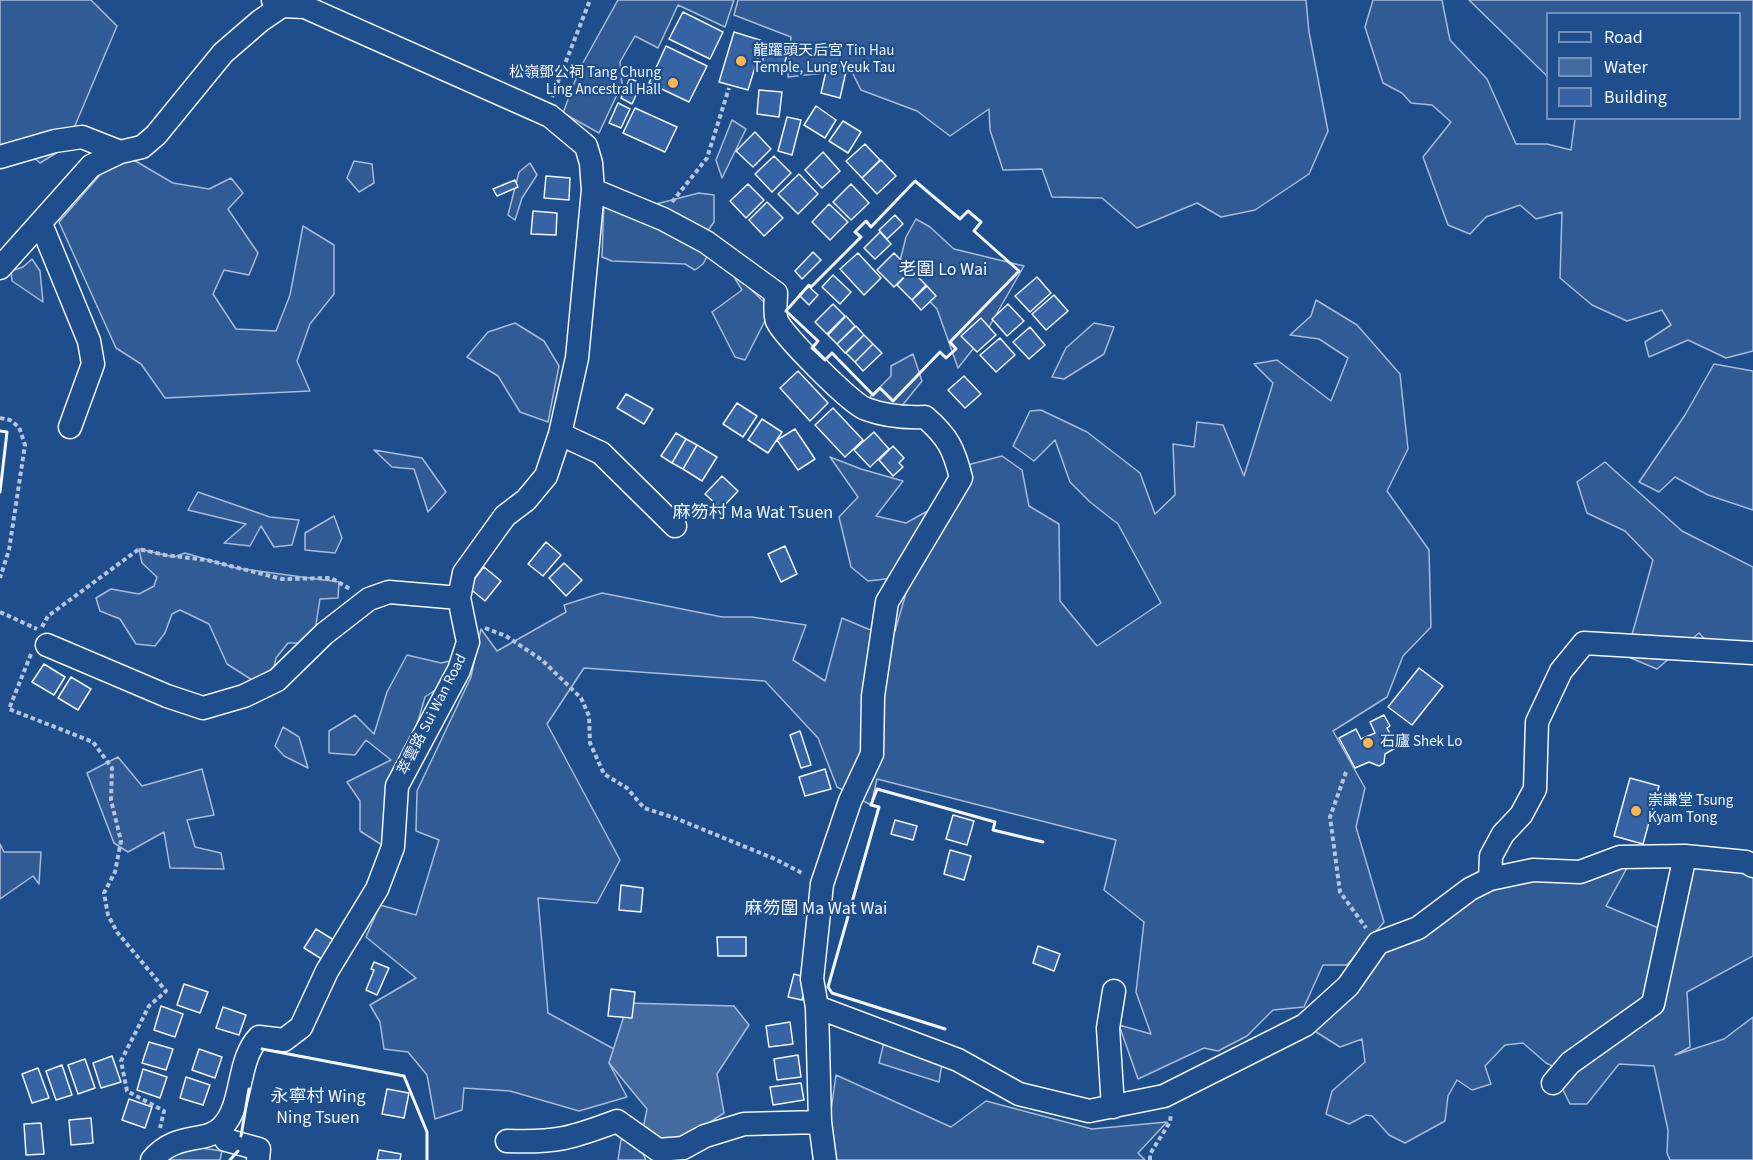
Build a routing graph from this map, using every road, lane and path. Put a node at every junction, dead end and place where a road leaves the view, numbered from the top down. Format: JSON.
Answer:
{"nodes":[{"id":1,"x":590,"y":0,"type":"edge"},
{"id":2,"x":277,"y":3,"type":"edge"},
{"id":3,"x":729,"y":88,"type":"dead end"},
{"id":4,"x":546,"y":114,"type":"junction"},
{"id":5,"x":120,"y":152,"type":"junction"},
{"id":6,"x":0,"y":157,"type":"edge"},
{"id":7,"x":593,"y":190,"type":"junction"},
{"id":8,"x":663,"y":219,"type":"junction"},
{"id":9,"x":41,"y":224,"type":"junction"},
{"id":10,"x":0,"y":268,"type":"edge"},
{"id":11,"x":0,"y":418,"type":"edge"},
{"id":12,"x":70,"y":427,"type":"dead end"},
{"id":13,"x":560,"y":434,"type":"junction"},
{"id":14,"x":675,"y":526,"type":"dead end"},
{"id":15,"x":0,"y":578,"type":"edge"},
{"id":16,"x":459,"y":598,"type":"junction"},
{"id":17,"x":369,"y":599,"type":"junction"},
{"id":18,"x":0,"y":612,"type":"edge"},
{"id":19,"x":465,"y":620,"type":"junction"},
{"id":20,"x":39,"y":641,"type":"junction"},
{"id":21,"x":1753,"y":653,"type":"edge"},
{"id":22,"x":1346,"y":772,"type":"dead end"},
{"id":23,"x":1685,"y":856,"type":"junction"},
{"id":24,"x":1753,"y":866,"type":"edge"},
{"id":25,"x":1490,"y":879,"type":"junction"},
{"id":26,"x":822,"y":884,"type":"junction"},
{"id":27,"x":1377,"y":943,"type":"junction"},
{"id":28,"x":1114,"y":991,"type":"dead end"},
{"id":29,"x":817,"y":1007,"type":"junction"},
{"id":30,"x":1553,"y":1083,"type":"dead end"},
{"id":31,"x":1164,"y":1096,"type":"junction"},
{"id":32,"x":1113,"y":1107,"type":"junction"},
{"id":33,"x":820,"y":1122,"type":"junction"},
{"id":34,"x":220,"y":1130,"type":"junction"},
{"id":35,"x":507,"y":1141,"type":"dead end"},
{"id":36,"x":157,"y":1154,"type":"edge"},
{"id":37,"x":258,"y":1160,"type":"edge"},
{"id":38,"x":825,"y":1160,"type":"edge"},
{"id":39,"x":1150,"y":1160,"type":"edge"}],
"edges":[{"from":1,"to":4,"type":"path"},
{"from":2,"to":4,"type":"street"},
{"from":2,"to":5,"type":"street"},
{"from":3,"to":8,"type":"path"},
{"from":4,"to":7,"type":"street"},
{"from":5,"to":6,"type":"street"},
{"from":5,"to":9,"type":"street"},
{"from":7,"to":8,"type":"street"},
{"from":7,"to":13,"type":"street"},
{"from":8,"to":26,"type":"street"},
{"from":9,"to":10,"type":"street"},
{"from":9,"to":12,"type":"street"},
{"from":11,"to":15,"type":"path"},
{"from":13,"to":14,"type":"street"},
{"from":13,"to":16,"type":"street"},
{"from":16,"to":17,"type":"street"},
{"from":16,"to":19,"type":"street","name":"萃雲路 Sui Wan Road"},
{"from":17,"to":20,"type":"path"},
{"from":17,"to":20,"type":"street"},
{"from":18,"to":20,"type":"path"},
{"from":19,"to":26,"type":"path"},
{"from":19,"to":34,"type":"street","name":"萃雲路 Sui Wan Road"},
{"from":20,"to":36,"type":"path"},
{"from":21,"to":25,"type":"street"},
{"from":22,"to":27,"type":"path"},
{"from":23,"to":24,"type":"street"},
{"from":23,"to":25,"type":"street"},
{"from":23,"to":30,"type":"street"},
{"from":25,"to":27,"type":"street"},
{"from":26,"to":29,"type":"street"},
{"from":27,"to":31,"type":"street"},
{"from":28,"to":32,"type":"street"},
{"from":29,"to":32,"type":"street"},
{"from":29,"to":33,"type":"street"},
{"from":31,"to":32,"type":"street"},
{"from":31,"to":39,"type":"path"},
{"from":33,"to":35,"type":"street"},
{"from":33,"to":38,"type":"street"},
{"from":34,"to":36,"type":"street"},
{"from":34,"to":37,"type":"street"}]}
